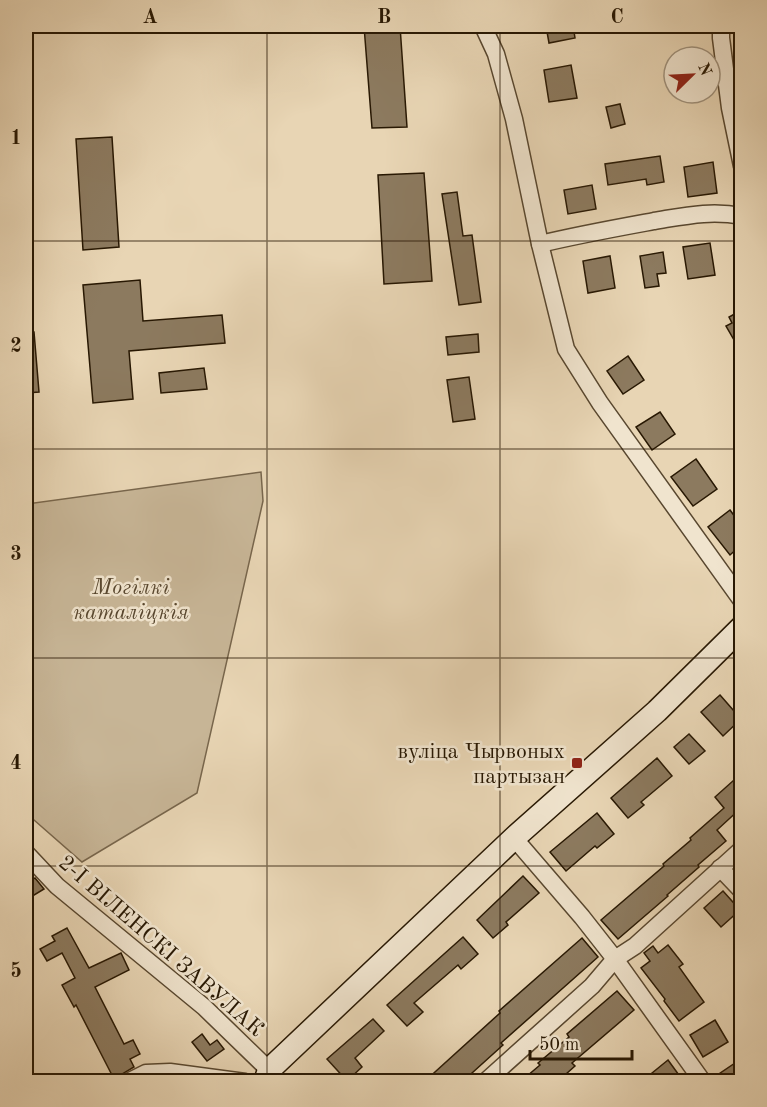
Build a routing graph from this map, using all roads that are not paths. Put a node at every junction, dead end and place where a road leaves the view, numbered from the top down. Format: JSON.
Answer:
{"nodes":[{"id":1,"x":483,"y":26,"type":"edge"},
{"id":2,"x":721,"y":26,"type":"edge"},
{"id":3,"x":741,"y":166,"type":"edge"},
{"id":4,"x":741,"y":216,"type":"edge"},
{"id":5,"x":540,"y":244,"type":"junction"},
{"id":6,"x":741,"y":601,"type":"edge"},
{"id":7,"x":739,"y":634,"type":"edge"},
{"id":8,"x":514,"y":838,"type":"junction"},
{"id":9,"x":741,"y":849,"type":"edge"},
{"id":10,"x":26,"y":853,"type":"edge"},
{"id":11,"x":720,"y":868,"type":"junction"},
{"id":12,"x":741,"y":891,"type":"edge"},
{"id":13,"x":615,"y":959,"type":"junction"},
{"id":14,"x":267,"y":1076,"type":"edge"},
{"id":15,"x":128,"y":1082,"type":"edge"},
{"id":16,"x":245,"y":1082,"type":"edge"},
{"id":17,"x":485,"y":1082,"type":"edge"},
{"id":18,"x":703,"y":1082,"type":"edge"}],
"edges":[{"from":1,"to":5,"type":"street"},
{"from":2,"to":3,"type":"street"},
{"from":4,"to":5,"type":"street"},
{"from":5,"to":6,"type":"street"},
{"from":7,"to":8,"type":"street"},
{"from":8,"to":13,"type":"street"},
{"from":8,"to":14,"type":"street"},
{"from":9,"to":11,"type":"street"},
{"from":10,"to":14,"type":"street","name":"2-І ВІЛЕНСКІ ЗАВУЛАК"},
{"from":11,"to":12,"type":"street"},
{"from":11,"to":13,"type":"street"},
{"from":13,"to":17,"type":"street"},
{"from":13,"to":18,"type":"street"},
{"from":15,"to":16,"type":"street"}]}
